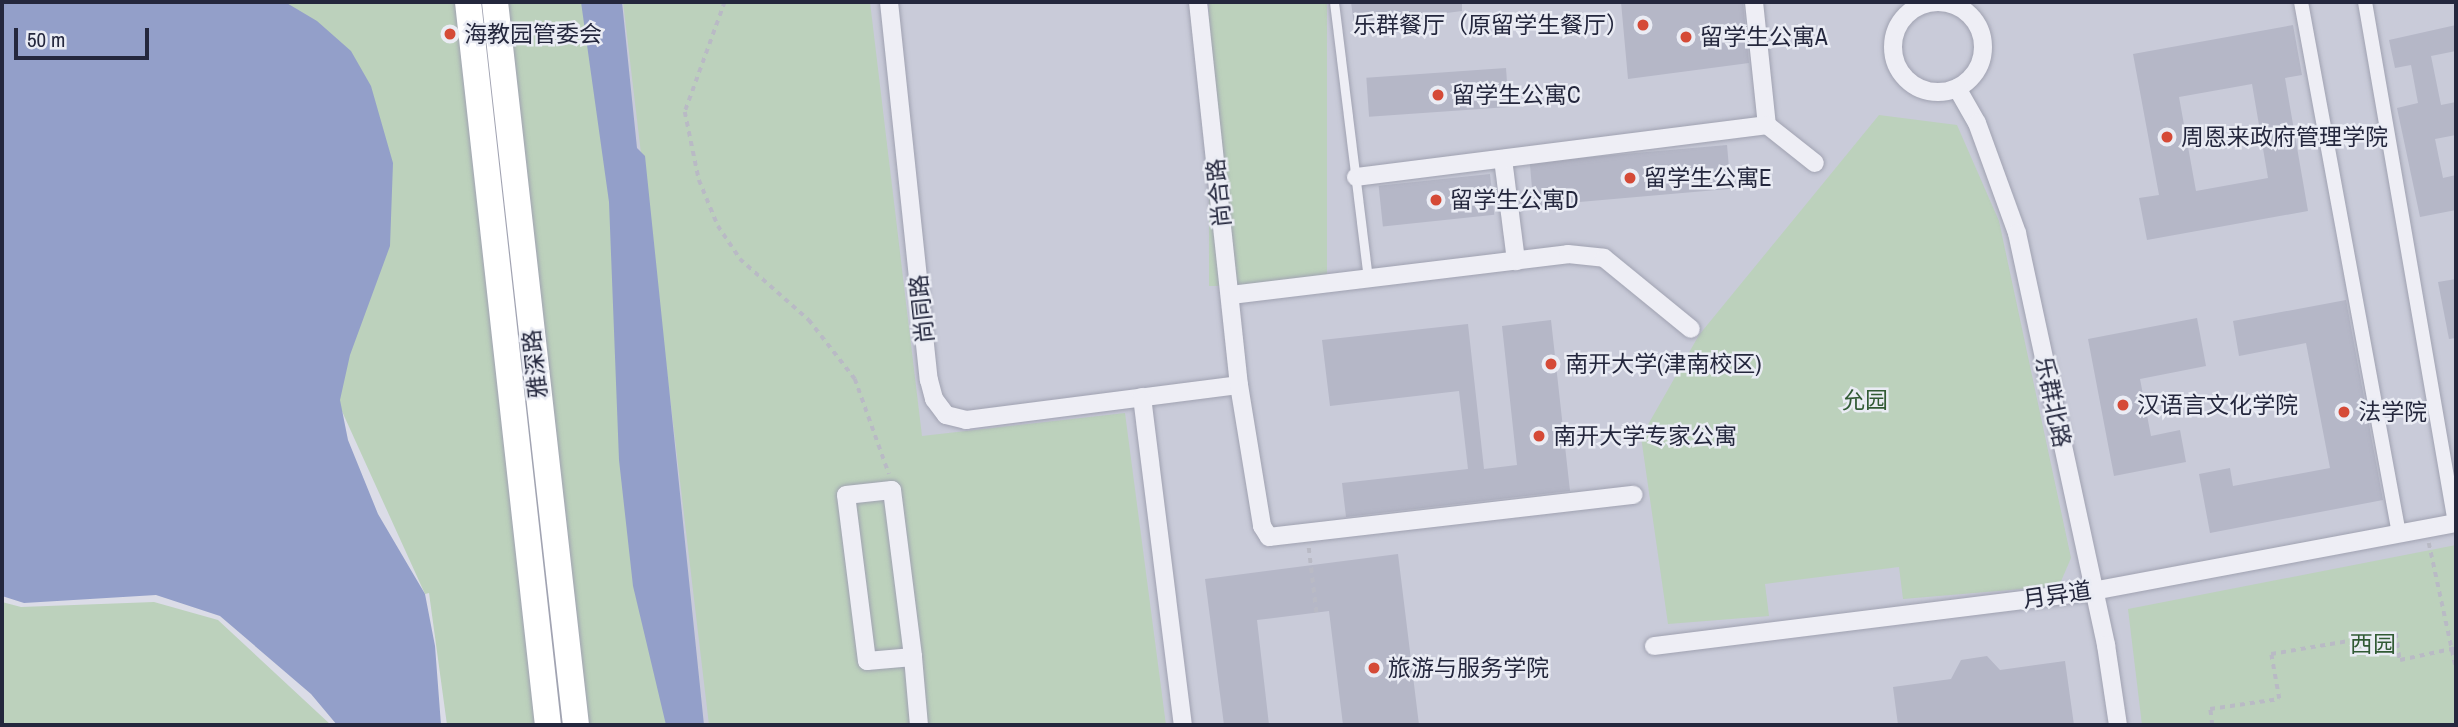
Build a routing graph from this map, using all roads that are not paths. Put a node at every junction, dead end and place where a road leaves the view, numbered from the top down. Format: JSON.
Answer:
{"nodes":[{"id":1,"x":468,"y":2,"type":"edge"},
{"id":2,"x":495,"y":2,"type":"edge"},
{"id":3,"x":889,"y":2,"type":"edge"},
{"id":4,"x":1198,"y":2,"type":"edge"},
{"id":5,"x":1334,"y":2,"type":"edge"},
{"id":6,"x":1754,"y":2,"type":"edge"},
{"id":7,"x":2301,"y":2,"type":"edge"},
{"id":8,"x":2365,"y":2,"type":"edge"},
{"id":9,"x":1927,"y":3,"type":"edge"},
{"id":10,"x":1904,"y":8,"type":"edge"},
{"id":11,"x":1957,"y":88,"type":"junction"},
{"id":12,"x":1768,"y":125,"type":"junction"},
{"id":13,"x":1503,"y":159,"type":"junction"},
{"id":14,"x":1815,"y":163,"type":"dead end"},
{"id":15,"x":1356,"y":177,"type":"junction"},
{"id":16,"x":1516,"y":261,"type":"junction"},
{"id":17,"x":1368,"y":279,"type":"junction"},
{"id":18,"x":1231,"y":295,"type":"junction"},
{"id":19,"x":1691,"y":329,"type":"dead end"},
{"id":20,"x":1239,"y":384,"type":"junction"},
{"id":21,"x":1142,"y":397,"type":"junction"},
{"id":22,"x":1634,"y":495,"type":"dead end"},
{"id":23,"x":2455,"y":523,"type":"edge"},
{"id":24,"x":2399,"y":534,"type":"junction"},
{"id":25,"x":2093,"y":591,"type":"junction"},
{"id":26,"x":1654,"y":646,"type":"dead end"},
{"id":27,"x":914,"y":657,"type":"junction"},
{"id":28,"x":548,"y":725,"type":"edge"},
{"id":29,"x":576,"y":725,"type":"edge"},
{"id":30,"x":919,"y":725,"type":"edge"},
{"id":31,"x":1183,"y":725,"type":"edge"},
{"id":32,"x":2118,"y":725,"type":"edge"}],
"edges":[{"from":1,"to":28,"type":"main road","name":"雅深路"},
{"from":2,"to":29,"type":"main road","name":"雅深路"},
{"from":3,"to":21,"type":"street","name":"尚同路"},
{"from":4,"to":18,"type":"street","name":"尚合路"},
{"from":5,"to":15,"type":"lane"},
{"from":6,"to":12,"type":"street"},
{"from":7,"to":24,"type":"street"},
{"from":8,"to":23,"type":"street"},
{"from":9,"to":10,"type":"street"},
{"from":9,"to":11,"type":"street"},
{"from":10,"to":11,"type":"street"},
{"from":11,"to":25,"type":"street","name":"乐群北路"},
{"from":12,"to":13,"type":"street"},
{"from":12,"to":14,"type":"street"},
{"from":13,"to":15,"type":"street"},
{"from":13,"to":16,"type":"street"},
{"from":15,"to":17,"type":"lane"},
{"from":16,"to":17,"type":"street"},
{"from":16,"to":19,"type":"street"},
{"from":17,"to":18,"type":"street"},
{"from":18,"to":20,"type":"street","name":"尚合路"},
{"from":20,"to":21,"type":"street","name":"尚同路"},
{"from":20,"to":22,"type":"street","name":"尚合路"},
{"from":21,"to":31,"type":"street"},
{"from":23,"to":24,"type":"street","name":"月异道"},
{"from":24,"to":25,"type":"street","name":"月异道"},
{"from":25,"to":26,"type":"street","name":"月异道"},
{"from":25,"to":32,"type":"street","name":"乐群北路"},
{"from":27,"to":27,"type":"street"},
{"from":27,"to":30,"type":"street"}]}
